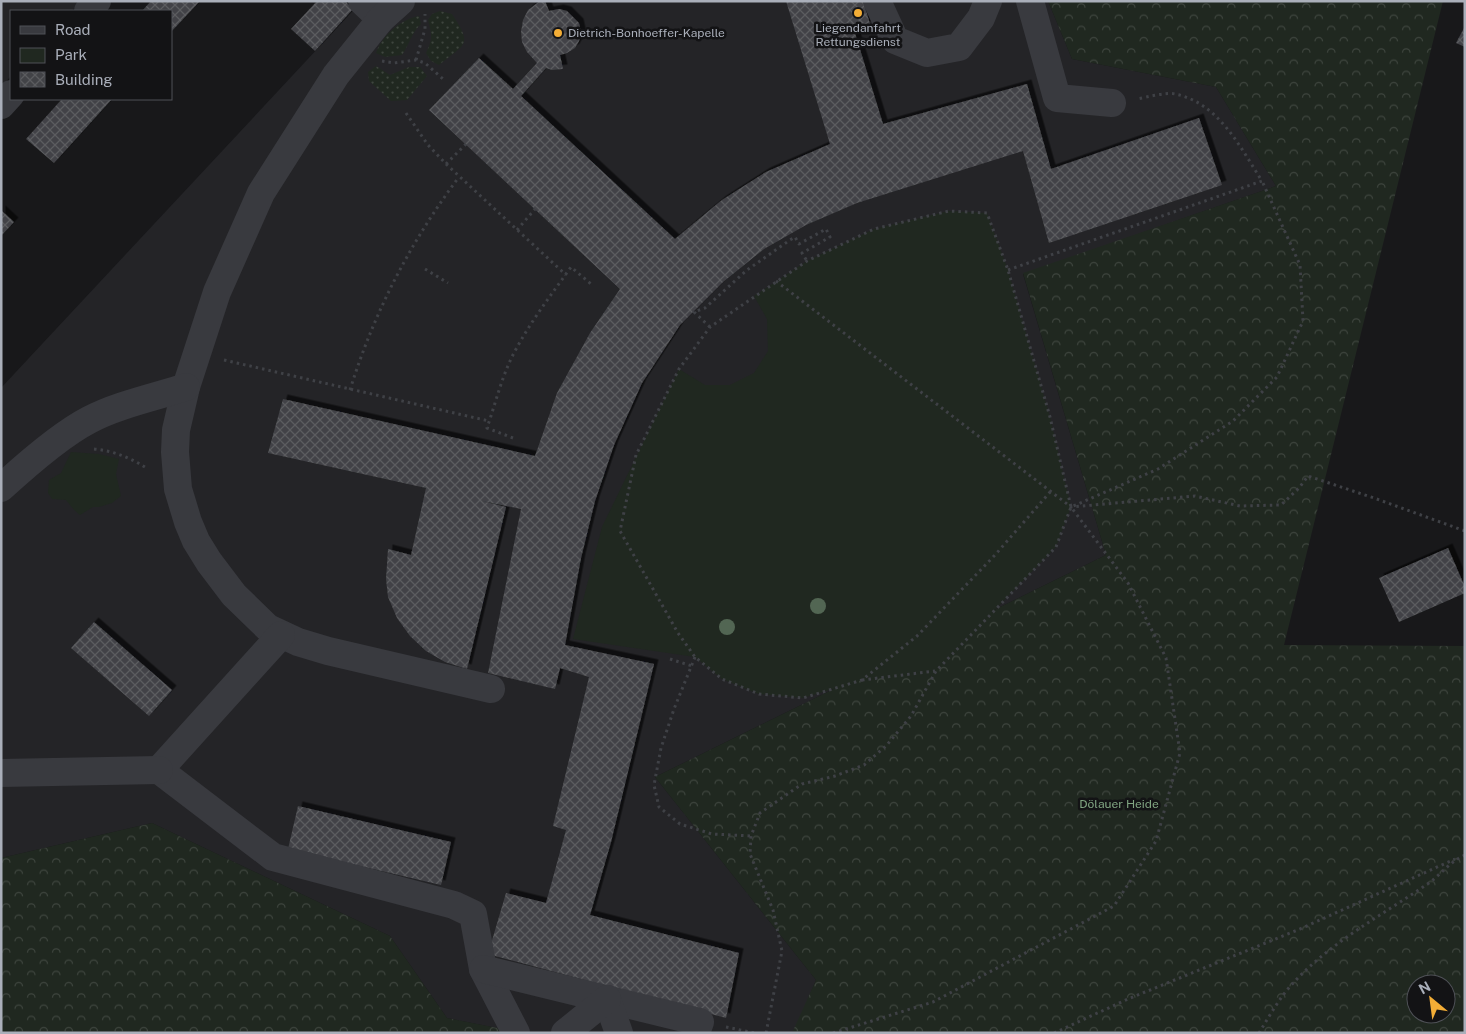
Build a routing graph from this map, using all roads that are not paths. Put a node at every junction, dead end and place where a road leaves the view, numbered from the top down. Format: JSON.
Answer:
{"nodes":[{"id":1,"x":877,"y":1,"type":"edge"},
{"id":2,"x":988,"y":1,"type":"edge"},
{"id":3,"x":1030,"y":1,"type":"edge"},
{"id":4,"x":381,"y":7,"type":"edge"},
{"id":5,"x":10,"y":95,"type":"edge"},
{"id":6,"x":1112,"y":103,"type":"road end"},
{"id":7,"x":1,"y":105,"type":"edge"},
{"id":8,"x":186,"y":387,"type":"junction"},
{"id":9,"x":1,"y":488,"type":"edge"},
{"id":10,"x":281,"y":635,"type":"junction"},
{"id":11,"x":491,"y":689,"type":"dead end"},
{"id":12,"x":159,"y":770,"type":"junction"},
{"id":13,"x":1,"y":773,"type":"edge"},
{"id":14,"x":483,"y":969,"type":"junction"},
{"id":15,"x":607,"y":999,"type":"junction"},
{"id":16,"x":516,"y":1033,"type":"edge"},
{"id":17,"x":565,"y":1033,"type":"edge"},
{"id":18,"x":619,"y":1033,"type":"edge"},
{"id":19,"x":696,"y":1033,"type":"edge"}],
"edges":[{"from":1,"to":2,"type":"street"},
{"from":3,"to":6,"type":"street"},
{"from":4,"to":8,"type":"street"},
{"from":5,"to":7,"type":"street"},
{"from":8,"to":9,"type":"street"},
{"from":8,"to":10,"type":"street"},
{"from":10,"to":11,"type":"street"},
{"from":10,"to":12,"type":"street"},
{"from":12,"to":13,"type":"street"},
{"from":12,"to":14,"type":"street"},
{"from":14,"to":15,"type":"street"},
{"from":14,"to":16,"type":"street"},
{"from":15,"to":17,"type":"street"},
{"from":15,"to":18,"type":"street"},
{"from":15,"to":19,"type":"street"}]}
